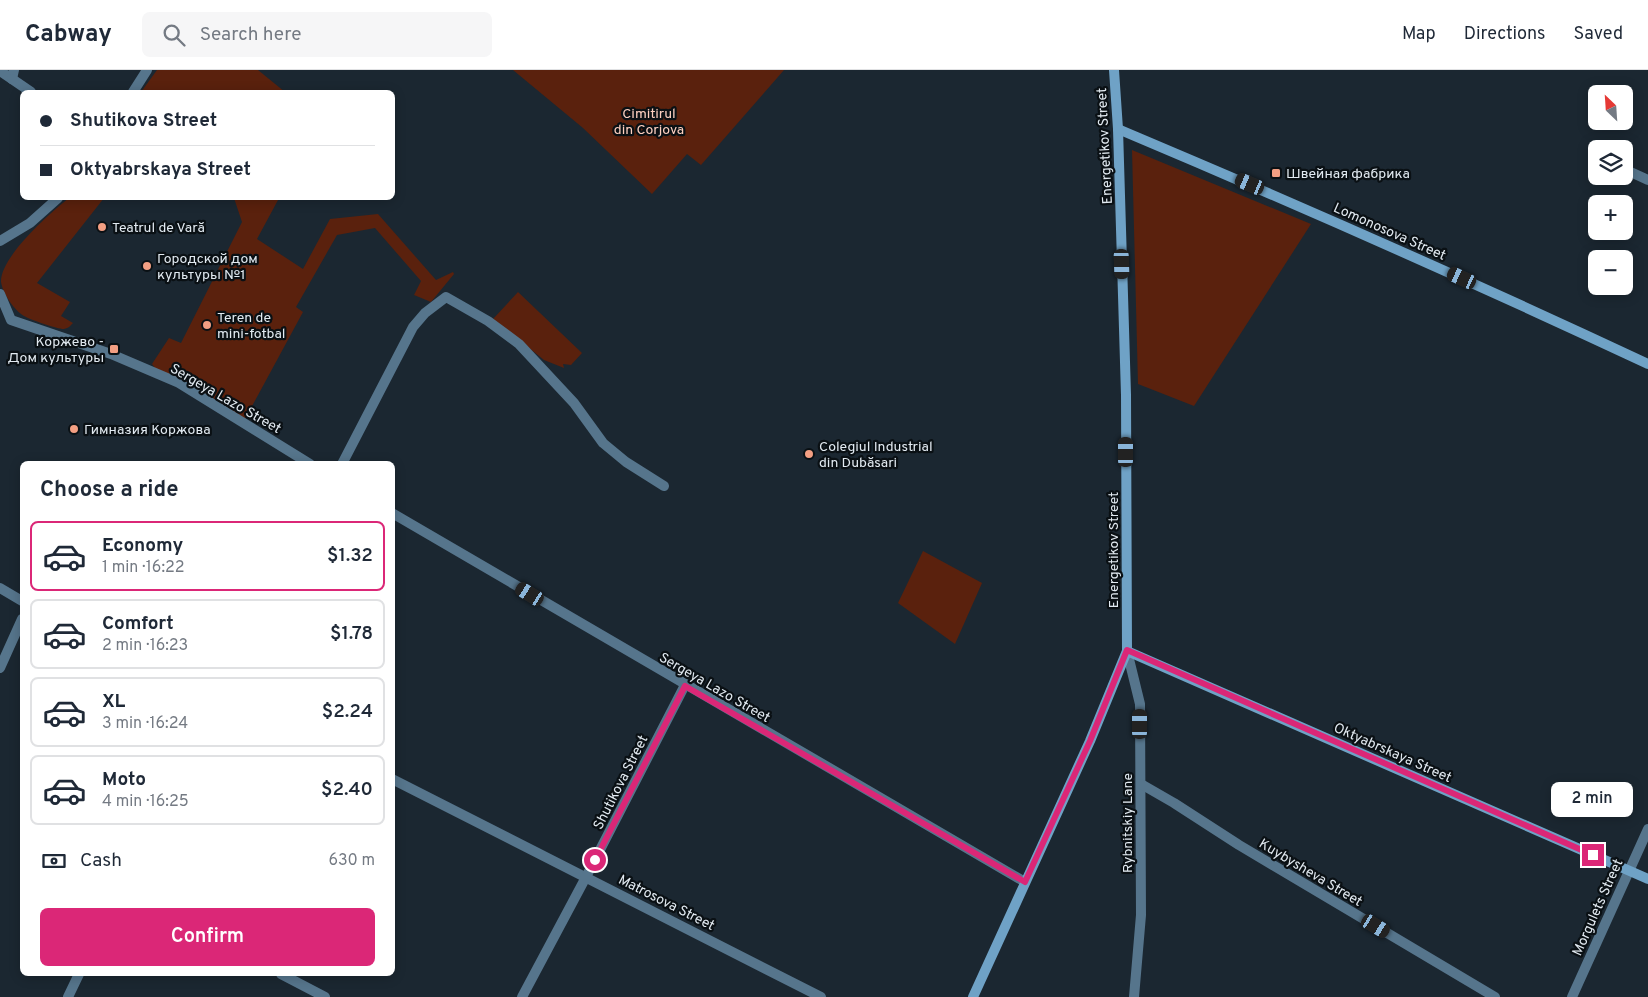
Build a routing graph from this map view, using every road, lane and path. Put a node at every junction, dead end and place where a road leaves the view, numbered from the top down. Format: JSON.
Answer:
{"nodes":[{"id":1,"x":147,"y":70,"type":"edge"},
{"id":2,"x":1114,"y":70,"type":"edge"},
{"id":3,"x":0,"y":71,"type":"edge"},
{"id":4,"x":13,"y":74,"type":"edge"},
{"id":5,"x":29,"y":90,"type":"edge"},
{"id":6,"x":134,"y":90,"type":"edge"},
{"id":7,"x":1118,"y":128,"type":"junction"},
{"id":8,"x":1633,"y":173,"type":"edge"},
{"id":9,"x":1648,"y":180,"type":"edge"},
{"id":10,"x":56,"y":200,"type":"edge"},
{"id":11,"x":0,"y":241,"type":"edge"},
{"id":12,"x":0,"y":294,"type":"edge"},
{"id":13,"x":0,"y":316,"type":"edge"},
{"id":14,"x":11,"y":320,"type":"junction"},
{"id":15,"x":1648,"y":364,"type":"edge"},
{"id":16,"x":305,"y":461,"type":"edge"},
{"id":17,"x":344,"y":461,"type":"edge"},
{"id":18,"x":664,"y":486,"type":"dead end"},
{"id":19,"x":395,"y":515,"type":"edge"},
{"id":20,"x":0,"y":588,"type":"edge"},
{"id":21,"x":20,"y":600,"type":"edge"},
{"id":22,"x":20,"y":623,"type":"edge"},
{"id":23,"x":1127,"y":650,"type":"junction"},
{"id":24,"x":0,"y":668,"type":"edge"},
{"id":25,"x":685,"y":686,"type":"junction"},
{"id":26,"x":395,"y":781,"type":"edge"},
{"id":27,"x":1141,"y":784,"type":"junction"},
{"id":28,"x":1648,"y":829,"type":"edge"},
{"id":29,"x":1629,"y":870,"type":"junction"},
{"id":30,"x":586,"y":877,"type":"junction"},
{"id":31,"x":1648,"y":879,"type":"edge"},
{"id":32,"x":1025,"y":882,"type":"junction"},
{"id":33,"x":78,"y":976,"type":"edge"},
{"id":34,"x":285,"y":976,"type":"edge"},
{"id":35,"x":68,"y":997,"type":"edge"},
{"id":36,"x":325,"y":997,"type":"edge"},
{"id":37,"x":522,"y":997,"type":"edge"},
{"id":38,"x":821,"y":997,"type":"edge"},
{"id":39,"x":972,"y":997,"type":"edge"},
{"id":40,"x":1134,"y":997,"type":"edge"},
{"id":41,"x":1495,"y":997,"type":"edge"},
{"id":42,"x":1572,"y":997,"type":"edge"}],
"edges":[{"from":1,"to":6,"type":"street"},
{"from":2,"to":7,"type":"street","name":"Energetikov Street"},
{"from":3,"to":4,"type":"street"},
{"from":4,"to":5,"type":"street"},
{"from":7,"to":15,"type":"street","name":"Lomonosova Street"},
{"from":7,"to":23,"type":"street","name":"Energetikov Street"},
{"from":8,"to":9,"type":"street"},
{"from":10,"to":11,"type":"street"},
{"from":12,"to":14,"type":"street"},
{"from":13,"to":14,"type":"street","name":"Sergeya Lazo Street"},
{"from":14,"to":16,"type":"street","name":"Sergeya Lazo Street"},
{"from":17,"to":18,"type":"street"},
{"from":19,"to":25,"type":"street","name":"Sergeya Lazo Street"},
{"from":20,"to":21,"type":"street"},
{"from":22,"to":24,"type":"street"},
{"from":23,"to":27,"type":"street","name":"Rybnitskiy Lane"},
{"from":23,"to":29,"type":"street","name":"Oktyabrskaya Street"},
{"from":23,"to":32,"type":"street","name":"Energetikov Street"},
{"from":25,"to":30,"type":"street","name":"Shutikova Street"},
{"from":25,"to":32,"type":"street","name":"Sergeya Lazo Street"},
{"from":26,"to":30,"type":"street","name":"Matrosova Street"},
{"from":27,"to":40,"type":"street","name":"Rybnitskiy Lane"},
{"from":27,"to":41,"type":"street","name":"Kuybysheva Street"},
{"from":28,"to":29,"type":"street","name":"Morgulets Street"},
{"from":29,"to":31,"type":"street","name":"Oktyabrskaya Street"},
{"from":29,"to":42,"type":"street","name":"Morgulets Street"},
{"from":30,"to":37,"type":"street","name":"Shutikova Street"},
{"from":30,"to":38,"type":"street","name":"Matrosova Street"},
{"from":32,"to":39,"type":"street","name":"Energetikov Street"},
{"from":33,"to":35,"type":"street"},
{"from":34,"to":36,"type":"street"}]}
